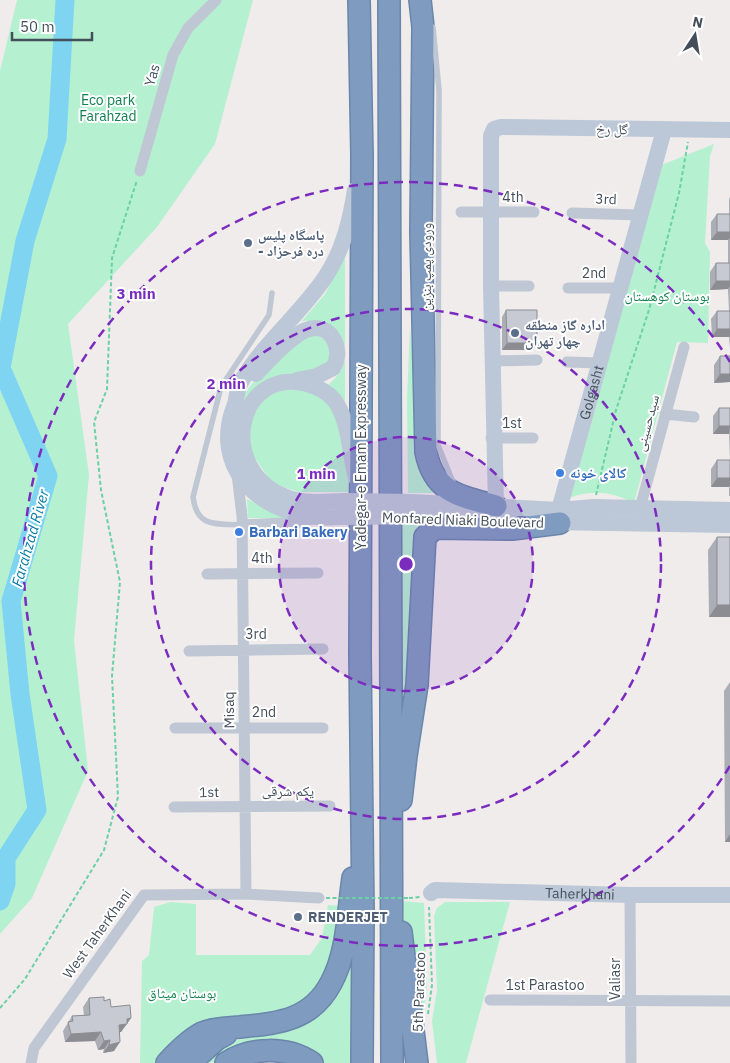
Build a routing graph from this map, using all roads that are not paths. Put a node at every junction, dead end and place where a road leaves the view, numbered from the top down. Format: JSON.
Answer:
{"nodes":[{"id":1,"x":216,"y":0,"type":"edge"},
{"id":2,"x":358,"y":0,"type":"edge"},
{"id":3,"x":389,"y":0,"type":"edge"},
{"id":4,"x":420,"y":0,"type":"edge"},
{"id":5,"x":432,"y":20,"type":"dead end"},
{"id":6,"x":664,"y":130,"type":"junction"},
{"id":7,"x":730,"y":130,"type":"edge"},
{"id":8,"x":362,"y":156,"type":"junction"},
{"id":9,"x":140,"y":171,"type":"road end"},
{"id":10,"x":461,"y":212,"type":"dead end"},
{"id":11,"x":491,"y":212,"type":"junction"},
{"id":12,"x":534,"y":212,"type":"dead end"},
{"id":13,"x":572,"y":213,"type":"dead end"},
{"id":14,"x":639,"y":215,"type":"junction"},
{"id":15,"x":491,"y":286,"type":"junction"},
{"id":16,"x":530,"y":286,"type":"dead end"},
{"id":17,"x":568,"y":288,"type":"dead end"},
{"id":18,"x":620,"y":288,"type":"junction"},
{"id":19,"x":272,"y":293,"type":"dead end"},
{"id":20,"x":684,"y":347,"type":"dead end"},
{"id":21,"x":537,"y":360,"type":"dead end"},
{"id":22,"x":493,"y":361,"type":"junction"},
{"id":23,"x":567,"y":362,"type":"dead end"},
{"id":24,"x":600,"y":363,"type":"junction"},
{"id":25,"x":288,"y":381,"type":"junction"},
{"id":26,"x":236,"y":401,"type":"junction"},
{"id":27,"x":665,"y":414,"type":"junction"},
{"id":28,"x":694,"y":417,"type":"dead end"},
{"id":29,"x":493,"y":438,"type":"junction"},
{"id":30,"x":533,"y":438,"type":"dead end"},
{"id":31,"x":236,"y":470,"type":"junction"},
{"id":32,"x":459,"y":485,"type":"dead end"},
{"id":33,"x":466,"y":489,"type":"dead end"},
{"id":34,"x":349,"y":503,"type":"junction"},
{"id":35,"x":496,"y":506,"type":"junction"},
{"id":36,"x":640,"y":508,"type":"junction"},
{"id":37,"x":730,"y":510,"type":"edge"},
{"id":38,"x":559,"y":516,"type":"junction"},
{"id":39,"x":316,"y":517,"type":"junction"},
{"id":40,"x":242,"y":525,"type":"junction"},
{"id":41,"x":674,"y":525,"type":"junction"},
{"id":42,"x":730,"y":526,"type":"edge"},
{"id":43,"x":730,"y":535,"type":"edge"},
{"id":44,"x":242,"y":573,"type":"junction"},
{"id":45,"x":318,"y":573,"type":"dead end"},
{"id":46,"x":207,"y":574,"type":"dead end"},
{"id":47,"x":242,"y":649,"type":"junction"},
{"id":48,"x":323,"y":649,"type":"dead end"},
{"id":49,"x":189,"y":651,"type":"dead end"},
{"id":50,"x":244,"y":727,"type":"junction"},
{"id":51,"x":175,"y":728,"type":"dead end"},
{"id":52,"x":323,"y":728,"type":"dead end"},
{"id":53,"x":245,"y":806,"type":"junction"},
{"id":54,"x":330,"y":806,"type":"dead end"},
{"id":55,"x":174,"y":807,"type":"dead end"},
{"id":56,"x":362,"y":816,"type":"junction"},
{"id":57,"x":390,"y":868,"type":"junction"},
{"id":58,"x":431,"y":892,"type":"road end"},
{"id":59,"x":246,"y":894,"type":"junction"},
{"id":60,"x":630,"y":895,"type":"junction"},
{"id":61,"x":730,"y":895,"type":"edge"},
{"id":62,"x":323,"y":898,"type":"road end"},
{"id":63,"x":490,"y":1000,"type":"dead end"},
{"id":64,"x":631,"y":1001,"type":"junction"},
{"id":65,"x":730,"y":1001,"type":"edge"},
{"id":66,"x":240,"y":1027,"type":"junction"},
{"id":67,"x":31,"y":1063,"type":"edge"},
{"id":68,"x":168,"y":1063,"type":"edge"},
{"id":69,"x":190,"y":1063,"type":"edge"},
{"id":70,"x":226,"y":1063,"type":"edge"},
{"id":71,"x":312,"y":1063,"type":"edge"},
{"id":72,"x":362,"y":1063,"type":"edge"},
{"id":73,"x":392,"y":1063,"type":"edge"},
{"id":74,"x":417,"y":1063,"type":"edge"},
{"id":75,"x":631,"y":1063,"type":"edge"}],
"edges":[{"from":1,"to":9,"type":"street","name":"Yas"},
{"from":2,"to":8,"type":"highway","name":"Yadegar-e Emam Expressway"},
{"from":3,"to":57,"type":"highway","name":"Yadegar-e Emam Expressway"},
{"from":4,"to":35,"type":"highway"},
{"from":5,"to":32,"type":"lane","name":"ورودی پمپ بنزین"},
{"from":6,"to":7,"type":"main road","name":"گل رخ"},
{"from":6,"to":11,"type":"main road","name":"گل رخ"},
{"from":6,"to":14,"type":"main road","name":"Golgasht"},
{"from":8,"to":26,"type":"main road","name":"Monfared Niaki Boulevard"},
{"from":8,"to":34,"type":"highway","name":"Yadegar-e Emam Expressway"},
{"from":10,"to":11,"type":"street","name":"4th"},
{"from":11,"to":12,"type":"street","name":"4th"},
{"from":11,"to":15,"type":"main road"},
{"from":13,"to":14,"type":"street","name":"3rd"},
{"from":14,"to":18,"type":"main road","name":"Golgasht"},
{"from":15,"to":16,"type":"street"},
{"from":15,"to":22,"type":"main road"},
{"from":17,"to":18,"type":"street","name":"2nd"},
{"from":18,"to":24,"type":"main road","name":"Golgasht"},
{"from":19,"to":40,"type":"lane"},
{"from":20,"to":27,"type":"street","name":"سیدحسینی"},
{"from":21,"to":22,"type":"street"},
{"from":22,"to":29,"type":"main road"},
{"from":23,"to":24,"type":"street"},
{"from":24,"to":38,"type":"main road","name":"Golgasht"},
{"from":25,"to":26,"type":"main road","name":"Monfared Niaki Boulevard"},
{"from":25,"to":34,"type":"main road"},
{"from":25,"to":34,"type":"main road","name":"Monfared Niaki Boulevard"},
{"from":26,"to":31,"type":"main road","name":"Monfared Niaki Boulevard"},
{"from":27,"to":28,"type":"street"},
{"from":27,"to":36,"type":"street","name":"سیدحسینی"},
{"from":29,"to":30,"type":"street","name":"1st"},
{"from":29,"to":35,"type":"main road"},
{"from":31,"to":39,"type":"main road","name":"Monfared Niaki Boulevard"},
{"from":31,"to":40,"type":"street","name":"Misaq"},
{"from":33,"to":35,"type":"lane"},
{"from":34,"to":35,"type":"main road","name":"Monfared Niaki Boulevard","bridge":true},
{"from":34,"to":38,"type":"main road","name":"Monfared Niaki Boulevard","bridge":true},
{"from":34,"to":39,"type":"main road","name":"Monfared Niaki Boulevard"},
{"from":34,"to":56,"type":"highway","name":"Yadegar-e Emam Expressway"},
{"from":35,"to":38,"type":"main road","name":"Monfared Niaki Boulevard"},
{"from":36,"to":37,"type":"main road","name":"Monfared Niaki Boulevard"},
{"from":36,"to":38,"type":"main road","name":"Monfared Niaki Boulevard"},
{"from":38,"to":41,"type":"main road","name":"Monfared Niaki Boulevard"},
{"from":38,"to":57,"type":"highway"},
{"from":39,"to":40,"type":"street"},
{"from":40,"to":44,"type":"street","name":"Misaq"},
{"from":41,"to":42,"type":"main road","name":"Monfared Niaki Boulevard"},
{"from":41,"to":43,"type":"main road"},
{"from":44,"to":45,"type":"street","name":"4th"},
{"from":44,"to":46,"type":"street","name":"4th"},
{"from":44,"to":47,"type":"street","name":"Misaq"},
{"from":47,"to":48,"type":"street","name":"3rd"},
{"from":47,"to":49,"type":"street","name":"3rd"},
{"from":47,"to":50,"type":"street","name":"Misaq"},
{"from":50,"to":51,"type":"street","name":"2nd"},
{"from":50,"to":52,"type":"street","name":"2nd"},
{"from":50,"to":53,"type":"street","name":"Misaq"},
{"from":53,"to":54,"type":"street","name":"یکم شرقی"},
{"from":53,"to":55,"type":"street","name":"1st"},
{"from":53,"to":59,"type":"street","name":"Misaq"},
{"from":56,"to":66,"type":"highway"},
{"from":56,"to":72,"type":"highway","name":"Yadegar-e Emam Expressway"},
{"from":57,"to":73,"type":"highway","name":"Yadegar-e Emam Expressway"},
{"from":57,"to":74,"type":"highway"},
{"from":58,"to":60,"type":"main road","name":"Taherkhani"},
{"from":59,"to":62,"type":"street","name":"West TaherKhani"},
{"from":59,"to":67,"type":"street","name":"West TaherKhani"},
{"from":60,"to":61,"type":"main road","name":"Taherkhani"},
{"from":60,"to":64,"type":"street","name":"Valiasr"},
{"from":63,"to":64,"type":"street","name":"1st Parastoo"},
{"from":64,"to":65,"type":"street","name":"1st Parastoo"},
{"from":64,"to":75,"type":"street","name":"Valiasr"},
{"from":66,"to":68,"type":"highway"},
{"from":66,"to":69,"type":"highway"},
{"from":70,"to":71,"type":"highway"}]}
